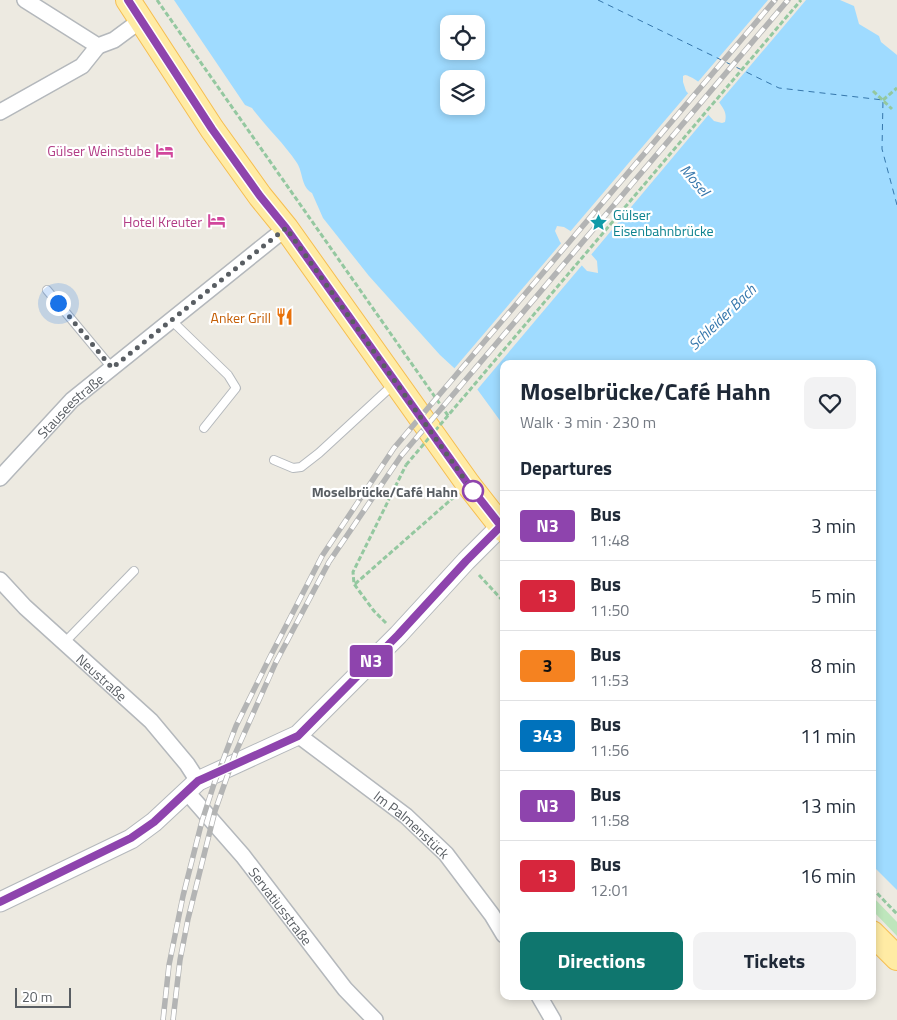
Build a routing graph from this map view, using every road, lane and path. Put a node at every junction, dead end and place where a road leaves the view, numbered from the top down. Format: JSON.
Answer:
{"nodes":[{"id":1,"x":26,"y":0,"type":"edge"},
{"id":2,"x":128,"y":0,"type":"edge"},
{"id":3,"x":157,"y":0,"type":"edge"},
{"id":4,"x":801,"y":0,"type":"edge"},
{"id":5,"x":141,"y":20,"type":"junction"},
{"id":6,"x":98,"y":46,"type":"junction"},
{"id":7,"x":897,"y":88,"type":"edge"},
{"id":8,"x":873,"y":91,"type":"dead end"},
{"id":9,"x":883,"y":100,"type":"junction"},
{"id":10,"x":892,"y":109,"type":"dead end"},
{"id":11,"x":0,"y":112,"type":"edge"},
{"id":12,"x":286,"y":228,"type":"junction"},
{"id":13,"x":47,"y":290,"type":"dead end"},
{"id":14,"x":171,"y":320,"type":"junction"},
{"id":15,"x":112,"y":368,"type":"junction"},
{"id":16,"x":396,"y":382,"type":"junction"},
{"id":17,"x":450,"y":419,"type":"dead end"},
{"id":18,"x":204,"y":428,"type":"dead end"},
{"id":19,"x":274,"y":460,"type":"dead end"},
{"id":20,"x":0,"y":478,"type":"edge"},
{"id":21,"x":453,"y":497,"type":"dead end"},
{"id":22,"x":500,"y":525,"type":"edge"},
{"id":23,"x":500,"y":530,"type":"edge"},
{"id":24,"x":466,"y":561,"type":"junction"},
{"id":25,"x":134,"y":571,"type":"dead end"},
{"id":26,"x":0,"y":580,"type":"edge"},
{"id":27,"x":354,"y":584,"type":"junction"},
{"id":28,"x":500,"y":598,"type":"edge"},
{"id":29,"x":386,"y":623,"type":"dead end"},
{"id":30,"x":64,"y":643,"type":"junction"},
{"id":31,"x":298,"y":736,"type":"junction"},
{"id":32,"x":192,"y":786,"type":"junction"},
{"id":33,"x":876,"y":892,"type":"edge"},
{"id":34,"x":0,"y":902,"type":"edge"},
{"id":35,"x":897,"y":914,"type":"edge"},
{"id":36,"x":500,"y":928,"type":"edge"},
{"id":37,"x":876,"y":936,"type":"edge"},
{"id":38,"x":897,"y":958,"type":"edge"},
{"id":39,"x":541,"y":1000,"type":"edge"},
{"id":40,"x":375,"y":1020,"type":"edge"},
{"id":41,"x":553,"y":1020,"type":"edge"}],
"edges":[{"from":1,"to":6,"type":"street"},
{"from":2,"to":5,"type":"main road"},
{"from":3,"to":17,"type":"path"},
{"from":4,"to":27,"type":"path","bridge":true},
{"from":5,"to":6,"type":"street"},
{"from":5,"to":12,"type":"main road"},
{"from":6,"to":11,"type":"street"},
{"from":7,"to":9,"type":"path"},
{"from":8,"to":9,"type":"path"},
{"from":9,"to":10,"type":"path"},
{"from":12,"to":14,"type":"street","name":"Stauseestraße"},
{"from":12,"to":16,"type":"main road"},
{"from":13,"to":15,"type":"lane"},
{"from":14,"to":15,"type":"street","name":"Stauseestraße"},
{"from":14,"to":18,"type":"lane"},
{"from":15,"to":20,"type":"street","name":"Stauseestraße"},
{"from":16,"to":19,"type":"lane"},
{"from":16,"to":22,"type":"main road"},
{"from":21,"to":27,"type":"path"},
{"from":23,"to":24,"type":"street"},
{"from":24,"to":28,"type":"path"},
{"from":24,"to":31,"type":"street"},
{"from":25,"to":30,"type":"lane"},
{"from":26,"to":30,"type":"street","name":"Neustraße"},
{"from":27,"to":29,"type":"path"},
{"from":30,"to":32,"type":"street","name":"Neustraße"},
{"from":31,"to":32,"type":"street"},
{"from":31,"to":36,"type":"street","name":"Im Palmenstück"},
{"from":32,"to":34,"type":"street"},
{"from":32,"to":40,"type":"street","name":"Servatiusstraße"},
{"from":33,"to":35,"type":"path"},
{"from":37,"to":38,"type":"main road"},
{"from":39,"to":41,"type":"street"}]}
